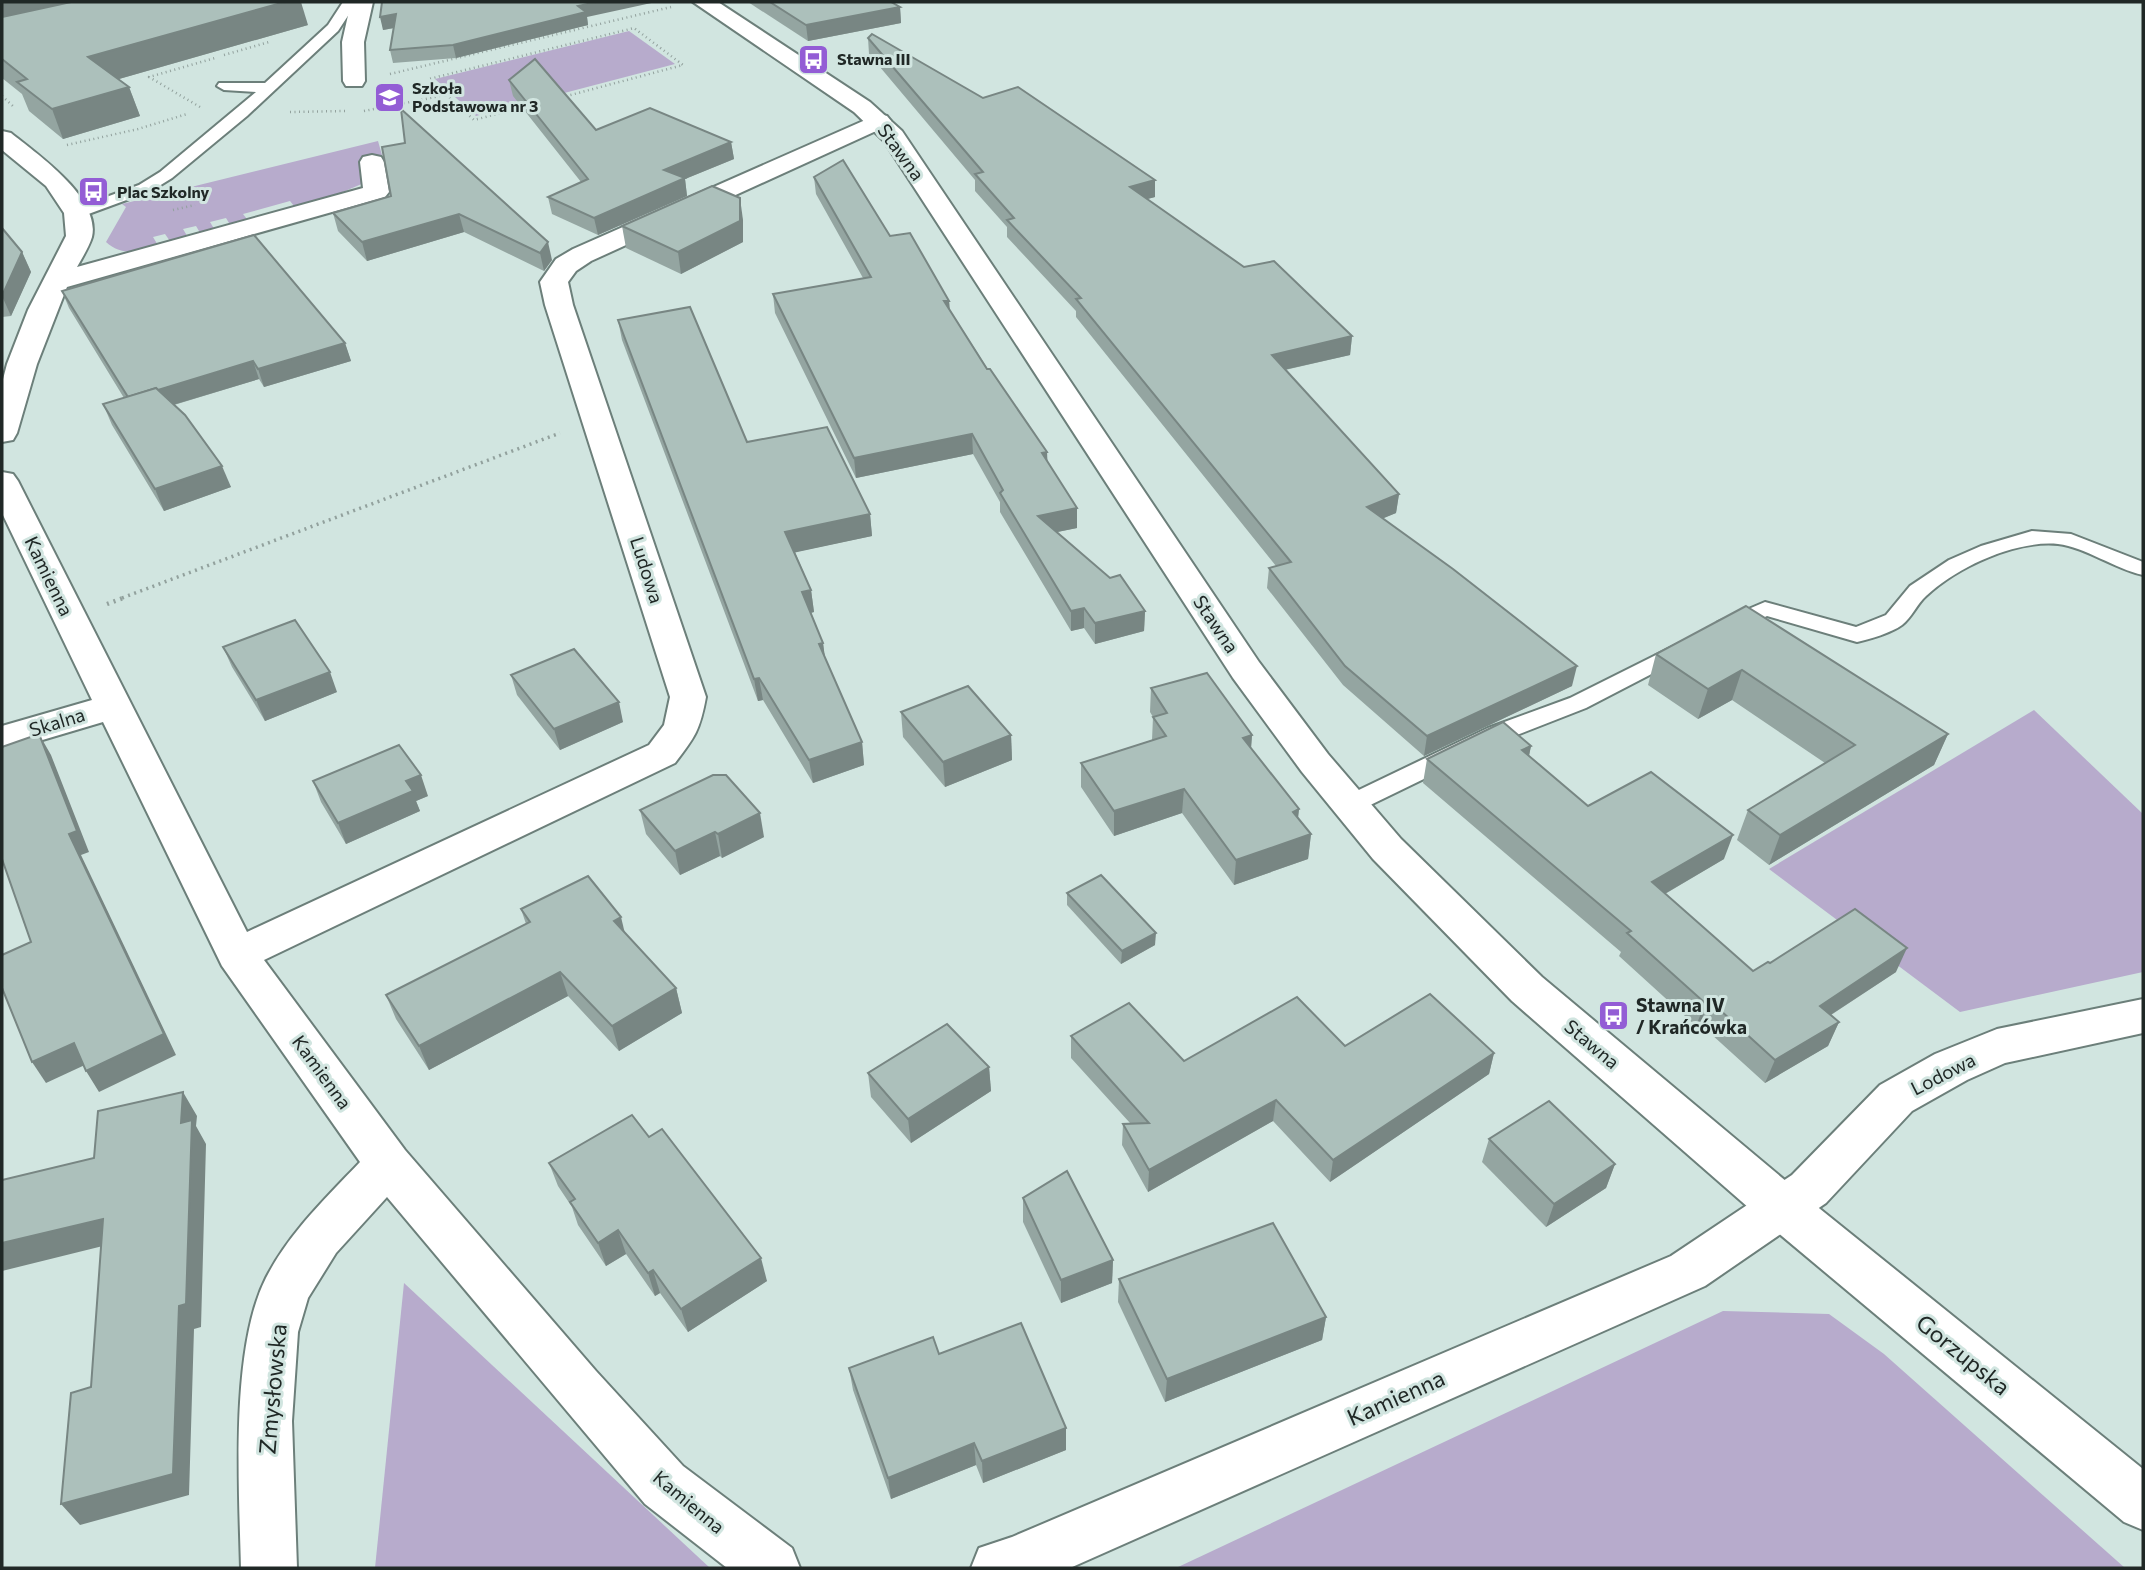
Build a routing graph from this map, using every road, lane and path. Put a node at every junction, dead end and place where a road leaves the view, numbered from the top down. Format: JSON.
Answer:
{"nodes":[{"id":1,"x":350,"y":2,"type":"edge"},
{"id":2,"x":362,"y":2,"type":"edge"},
{"id":3,"x":689,"y":4,"type":"edge"},
{"id":4,"x":274,"y":41,"type":"dead end"},
{"id":5,"x":354,"y":81,"type":"joint"},
{"id":6,"x":224,"y":86,"type":"dead end"},
{"id":7,"x":268,"y":88,"type":"junction"},
{"id":8,"x":446,"y":94,"type":"junction"},
{"id":9,"x":553,"y":99,"type":"edge"},
{"id":10,"x":527,"y":106,"type":"edge"},
{"id":11,"x":346,"y":111,"type":"dead end"},
{"id":12,"x":359,"y":111,"type":"dead end"},
{"id":13,"x":242,"y":113,"type":"junction"},
{"id":14,"x":879,"y":121,"type":"junction"},
{"id":15,"x":2,"y":138,"type":"edge"},
{"id":16,"x":372,"y":162,"type":"dead end"},
{"id":17,"x":33,"y":163,"type":"junction"},
{"id":18,"x":77,"y":213,"type":"junction"},
{"id":19,"x":57,"y":281,"type":"junction"},
{"id":20,"x":597,"y":419,"type":"junction"},
{"id":21,"x":2,"y":433,"type":"edge"},
{"id":22,"x":2,"y":481,"type":"edge"},
{"id":23,"x":2143,"y":569,"type":"edge"},
{"id":24,"x":70,"y":618,"type":"junction"},
{"id":25,"x":113,"y":706,"type":"junction"},
{"id":26,"x":2,"y":739,"type":"edge"},
{"id":27,"x":1349,"y":805,"type":"junction"},
{"id":28,"x":237,"y":955,"type":"junction"},
{"id":29,"x":2143,"y":1016,"type":"edge"},
{"id":30,"x":388,"y":1164,"type":"junction"},
{"id":31,"x":1782,"y":1207,"type":"junction"},
{"id":32,"x":2143,"y":1503,"type":"edge"},
{"id":33,"x":269,"y":1568,"type":"edge"},
{"id":34,"x":772,"y":1568,"type":"edge"},
{"id":35,"x":999,"y":1568,"type":"edge"}],
"edges":[{"from":1,"to":7,"type":"lane"},
{"from":2,"to":5,"type":"street"},
{"from":3,"to":5,"type":"path"},
{"from":3,"to":14,"type":"street","name":"Stawna"},
{"from":4,"to":17,"type":"path"},
{"from":6,"to":7,"type":"lane"},
{"from":7,"to":13,"type":"lane"},
{"from":8,"to":9,"type":"path"},
{"from":8,"to":10,"type":"path"},
{"from":8,"to":12,"type":"path"},
{"from":11,"to":13,"type":"path"},
{"from":13,"to":18,"type":"lane"},
{"from":14,"to":20,"type":"street","name":"Ludowa"},
{"from":14,"to":27,"type":"street","name":"Stawna"},
{"from":15,"to":17,"type":"street"},
{"from":16,"to":19,"type":"street"},
{"from":17,"to":18,"type":"street"},
{"from":18,"to":19,"type":"street"},
{"from":19,"to":21,"type":"street"},
{"from":20,"to":24,"type":"path"},
{"from":20,"to":28,"type":"street","name":"Ludowa"},
{"from":22,"to":24,"type":"street","name":"Kamienna"},
{"from":23,"to":27,"type":"lane"},
{"from":24,"to":25,"type":"street","name":"Kamienna"},
{"from":25,"to":26,"type":"street","name":"Skalna"},
{"from":25,"to":28,"type":"street","name":"Kamienna"},
{"from":27,"to":31,"type":"street","name":"Stawna"},
{"from":28,"to":30,"type":"street","name":"Kamienna"},
{"from":29,"to":31,"type":"street","name":"Lodowa"},
{"from":30,"to":33,"type":"street","name":"Zmysłowska"},
{"from":30,"to":34,"type":"street","name":"Kamienna"},
{"from":31,"to":32,"type":"street","name":"Gorzupska"},
{"from":31,"to":35,"type":"street","name":"Kamienna"}]}
